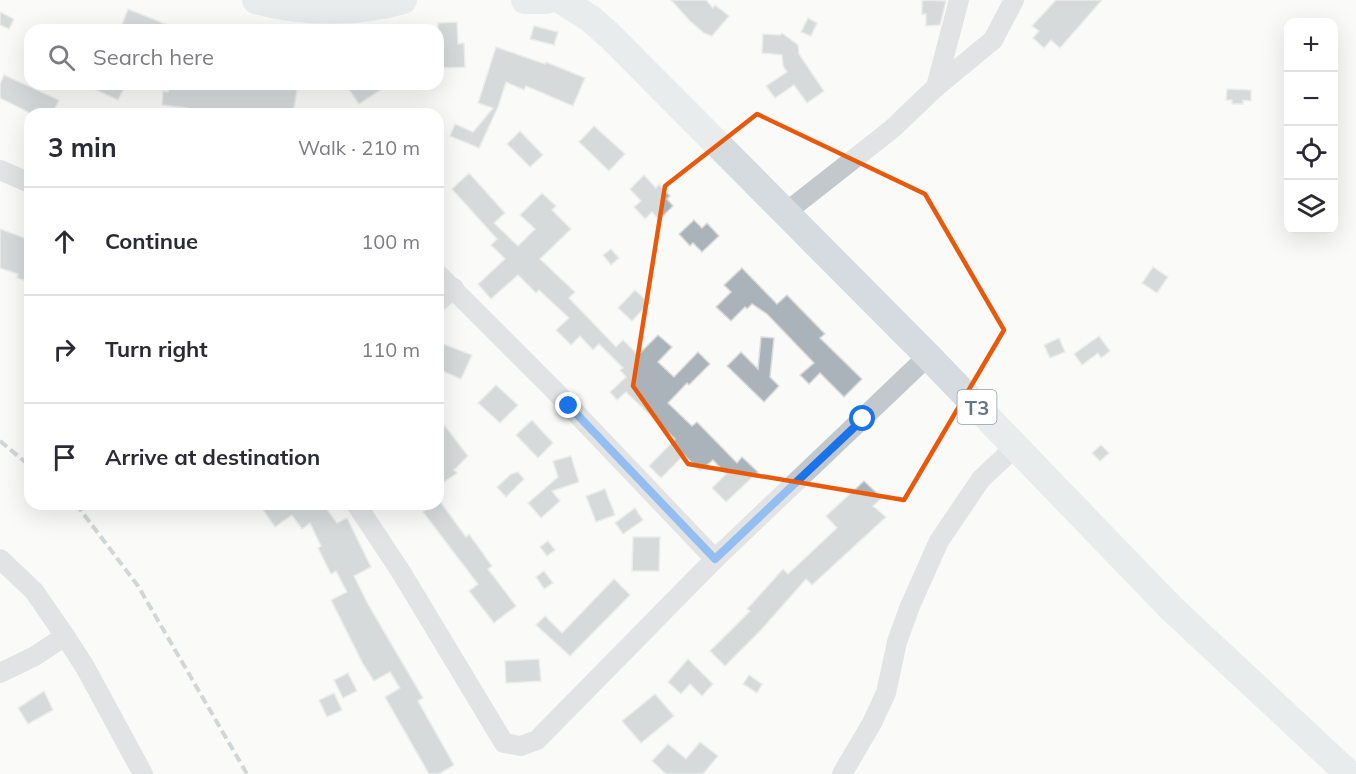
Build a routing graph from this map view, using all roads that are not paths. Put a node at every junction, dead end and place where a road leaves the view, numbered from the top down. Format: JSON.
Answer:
{"nodes":[{"id":1,"x":256,"y":0,"type":"edge"},
{"id":2,"x":404,"y":0,"type":"edge"},
{"id":3,"x":525,"y":0,"type":"edge"},
{"id":4,"x":546,"y":0,"type":"edge"},
{"id":5,"x":561,"y":0,"type":"edge"},
{"id":6,"x":596,"y":0,"type":"edge"},
{"id":7,"x":959,"y":0,"type":"edge"},
{"id":8,"x":1014,"y":0,"type":"edge"},
{"id":9,"x":609,"y":35,"type":"junction"},
{"id":10,"x":936,"y":87,"type":"junction"},
{"id":11,"x":0,"y":170,"type":"edge"},
{"id":12,"x":24,"y":180,"type":"edge"},
{"id":13,"x":785,"y":213,"type":"junction"},
{"id":14,"x":444,"y":279,"type":"edge"},
{"id":15,"x":454,"y":288,"type":"junction"},
{"id":16,"x":444,"y":297,"type":"edge"},
{"id":17,"x":928,"y":356,"type":"junction"},
{"id":18,"x":1015,"y":447,"type":"junction"},
{"id":19,"x":360,"y":510,"type":"edge"},
{"id":20,"x":715,"y":559,"type":"junction"},
{"id":21,"x":0,"y":560,"type":"edge"},
{"id":22,"x":65,"y":636,"type":"junction"},
{"id":23,"x":0,"y":673,"type":"edge"},
{"id":24,"x":143,"y":774,"type":"edge"},
{"id":25,"x":842,"y":774,"type":"edge"},
{"id":26,"x":1349,"y":774,"type":"edge"}],
"edges":[{"from":1,"to":2,"type":"highway"},
{"from":3,"to":4,"type":"highway"},
{"from":5,"to":9,"type":"highway","number":"T3"},
{"from":6,"to":9,"type":"highway","number":"T3"},
{"from":7,"to":10,"type":"street"},
{"from":8,"to":10,"type":"street"},
{"from":9,"to":13,"type":"highway","number":"T3"},
{"from":10,"to":13,"type":"street"},
{"from":11,"to":12,"type":"street"},
{"from":13,"to":17,"type":"highway","number":"T3"},
{"from":14,"to":15,"type":"street"},
{"from":15,"to":16,"type":"street"},
{"from":15,"to":20,"type":"street"},
{"from":17,"to":18,"type":"highway","number":"T3"},
{"from":17,"to":20,"type":"street"},
{"from":18,"to":25,"type":"street"},
{"from":18,"to":26,"type":"highway","number":"T3"},
{"from":19,"to":20,"type":"street"},
{"from":21,"to":22,"type":"street"},
{"from":22,"to":23,"type":"street"},
{"from":22,"to":24,"type":"street"}]}
